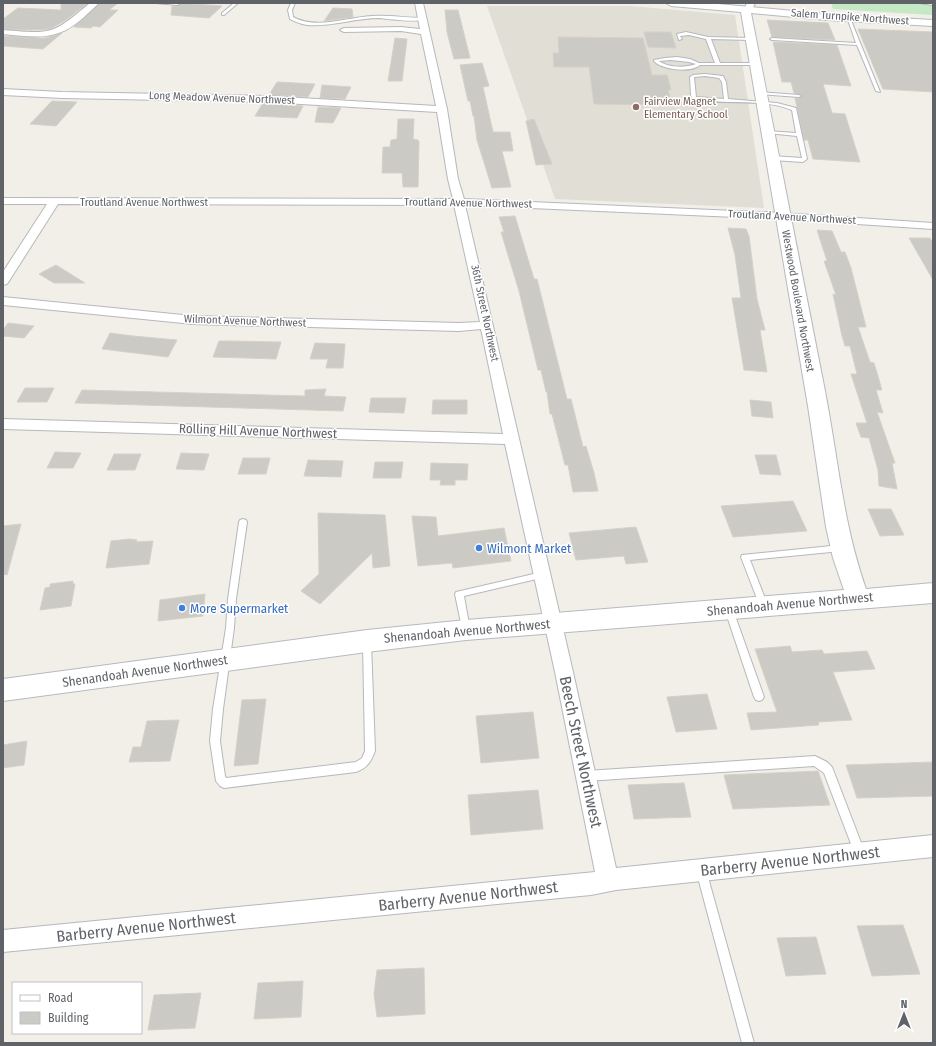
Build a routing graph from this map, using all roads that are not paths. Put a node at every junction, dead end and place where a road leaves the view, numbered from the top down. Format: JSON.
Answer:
{"nodes":[{"id":1,"x":95,"y":3,"type":"edge"},
{"id":2,"x":158,"y":3,"type":"edge"},
{"id":3,"x":236,"y":3,"type":"edge"},
{"id":4,"x":293,"y":3,"type":"edge"},
{"id":5,"x":419,"y":3,"type":"edge"},
{"id":6,"x":671,"y":3,"type":"edge"},
{"id":7,"x":920,"y":3,"type":"edge"},
{"id":8,"x":177,"y":4,"type":"dead end"},
{"id":9,"x":933,"y":4,"type":"edge"},
{"id":10,"x":749,"y":6,"type":"edge"},
{"id":11,"x":224,"y":14,"type":"dead end"},
{"id":12,"x":848,"y":18,"type":"junction"},
{"id":13,"x":933,"y":23,"type":"edge"},
{"id":14,"x":424,"y":25,"type":"junction"},
{"id":15,"x":344,"y":30,"type":"dead end"},
{"id":16,"x":3,"y":32,"type":"edge"},
{"id":17,"x":708,"y":38,"type":"junction"},
{"id":18,"x":680,"y":39,"type":"dead end"},
{"id":19,"x":751,"y":39,"type":"junction"},
{"id":20,"x":772,"y":39,"type":"dead end"},
{"id":21,"x":859,"y":44,"type":"junction"},
{"id":22,"x":698,"y":64,"type":"junction"},
{"id":23,"x":718,"y":64,"type":"junction"},
{"id":24,"x":755,"y":64,"type":"junction"},
{"id":25,"x":878,"y":91,"type":"dead end"},
{"id":26,"x":3,"y":92,"type":"edge"},
{"id":27,"x":799,"y":96,"type":"dead end"},
{"id":28,"x":761,"y":98,"type":"junction"},
{"id":29,"x":726,"y":100,"type":"junction"},
{"id":30,"x":442,"y":109,"type":"junction"},
{"id":31,"x":767,"y":132,"type":"junction"},
{"id":32,"x":799,"y":136,"type":"junction"},
{"id":33,"x":772,"y":158,"type":"junction"},
{"id":34,"x":3,"y":201,"type":"edge"},
{"id":35,"x":54,"y":202,"type":"junction"},
{"id":36,"x":459,"y":202,"type":"junction"},
{"id":37,"x":782,"y":216,"type":"junction"},
{"id":38,"x":933,"y":226,"type":"edge"},
{"id":39,"x":3,"y":280,"type":"edge"},
{"id":40,"x":3,"y":302,"type":"edge"},
{"id":41,"x":487,"y":325,"type":"junction"},
{"id":42,"x":3,"y":424,"type":"edge"},
{"id":43,"x":512,"y":439,"type":"junction"},
{"id":44,"x":243,"y":522,"type":"dead end"},
{"id":45,"x":842,"y":547,"type":"junction"},
{"id":46,"x":542,"y":575,"type":"junction"},
{"id":47,"x":933,"y":592,"type":"edge"},
{"id":48,"x":858,"y":598,"type":"junction"},
{"id":49,"x":764,"y":606,"type":"junction"},
{"id":50,"x":729,"y":609,"type":"junction"},
{"id":51,"x":552,"y":623,"type":"junction"},
{"id":52,"x":466,"y":630,"type":"junction"},
{"id":53,"x":367,"y":641,"type":"junction"},
{"id":54,"x":226,"y":660,"type":"junction"},
{"id":55,"x":3,"y":690,"type":"edge"},
{"id":56,"x":759,"y":697,"type":"dead end"},
{"id":57,"x":586,"y":776,"type":"junction"},
{"id":58,"x":933,"y":846,"type":"edge"},
{"id":59,"x":860,"y":853,"type":"junction"},
{"id":60,"x":701,"y":870,"type":"junction"},
{"id":61,"x":608,"y":881,"type":"junction"},
{"id":62,"x":3,"y":941,"type":"edge"},
{"id":63,"x":748,"y":1043,"type":"edge"}],
"edges":[{"from":1,"to":16,"type":"street"},
{"from":2,"to":8,"type":"lane"},
{"from":3,"to":11,"type":"lane"},
{"from":4,"to":14,"type":"lane"},
{"from":5,"to":14,"type":"street","name":"36th Street Northwest"},
{"from":6,"to":10,"type":"street","name":"Salem Turnpike Northwest"},
{"from":7,"to":9,"type":"lane"},
{"from":10,"to":12,"type":"street","name":"Salem Turnpike Northwest"},
{"from":10,"to":19,"type":"street","name":"Westwood Boulevard Northwest"},
{"from":12,"to":13,"type":"street","name":"Salem Turnpike Northwest"},
{"from":12,"to":21,"type":"lane"},
{"from":14,"to":15,"type":"street"},
{"from":14,"to":30,"type":"street","name":"36th Street Northwest"},
{"from":17,"to":18,"type":"lane"},
{"from":17,"to":19,"type":"lane"},
{"from":17,"to":23,"type":"lane"},
{"from":19,"to":24,"type":"street","name":"Westwood Boulevard Northwest"},
{"from":20,"to":21,"type":"lane"},
{"from":21,"to":25,"type":"lane"},
{"from":22,"to":22,"type":"lane"},
{"from":22,"to":23,"type":"lane"},
{"from":23,"to":24,"type":"lane"},
{"from":24,"to":28,"type":"street","name":"Westwood Boulevard Northwest"},
{"from":26,"to":30,"type":"street","name":"Long Meadow Avenue Northwest"},
{"from":27,"to":28,"type":"lane"},
{"from":28,"to":29,"type":"lane"},
{"from":28,"to":31,"type":"street","name":"Westwood Boulevard Northwest"},
{"from":28,"to":32,"type":"lane"},
{"from":29,"to":29,"type":"lane"},
{"from":30,"to":36,"type":"street","name":"36th Street Northwest"},
{"from":31,"to":32,"type":"lane"},
{"from":31,"to":33,"type":"street","name":"Westwood Boulevard Northwest"},
{"from":32,"to":33,"type":"lane"},
{"from":33,"to":37,"type":"street","name":"Westwood Boulevard Northwest"},
{"from":34,"to":35,"type":"street","name":"Troutland Avenue Northwest"},
{"from":35,"to":36,"type":"street","name":"Troutland Avenue Northwest"},
{"from":35,"to":39,"type":"street"},
{"from":36,"to":37,"type":"street","name":"Troutland Avenue Northwest"},
{"from":36,"to":41,"type":"street","name":"36th Street Northwest"},
{"from":37,"to":38,"type":"street","name":"Troutland Avenue Northwest"},
{"from":37,"to":45,"type":"street","name":"Westwood Boulevard Northwest"},
{"from":40,"to":41,"type":"street","name":"Wilmont Avenue Northwest"},
{"from":41,"to":43,"type":"street","name":"36th Street Northwest"},
{"from":42,"to":43,"type":"street","name":"Rolling Hill Avenue Northwest"},
{"from":43,"to":46,"type":"street","name":"36th Street Northwest"},
{"from":44,"to":54,"type":"lane"},
{"from":45,"to":48,"type":"street","name":"Westwood Boulevard Northwest"},
{"from":45,"to":49,"type":"lane"},
{"from":46,"to":51,"type":"street","name":"36th Street Northwest"},
{"from":46,"to":52,"type":"lane"},
{"from":47,"to":48,"type":"street","name":"Shenandoah Avenue Northwest"},
{"from":48,"to":49,"type":"street","name":"Shenandoah Avenue Northwest"},
{"from":49,"to":50,"type":"street","name":"Shenandoah Avenue Northwest"},
{"from":50,"to":51,"type":"street","name":"Shenandoah Avenue Northwest"},
{"from":50,"to":56,"type":"lane"},
{"from":51,"to":52,"type":"street","name":"Shenandoah Avenue Northwest"},
{"from":51,"to":57,"type":"street","name":"Beech Street Northwest"},
{"from":52,"to":53,"type":"street","name":"Shenandoah Avenue Northwest"},
{"from":53,"to":54,"type":"street","name":"Shenandoah Avenue Northwest"},
{"from":53,"to":54,"type":"lane"},
{"from":54,"to":55,"type":"street","name":"Shenandoah Avenue Northwest"},
{"from":57,"to":59,"type":"lane"},
{"from":57,"to":61,"type":"street","name":"Beech Street Northwest"},
{"from":58,"to":59,"type":"street","name":"Barberry Avenue Northwest"},
{"from":59,"to":60,"type":"street","name":"Barberry Avenue Northwest"},
{"from":60,"to":61,"type":"street","name":"Barberry Avenue Northwest"},
{"from":60,"to":63,"type":"lane"},
{"from":61,"to":62,"type":"street","name":"Barberry Avenue Northwest"}]}
